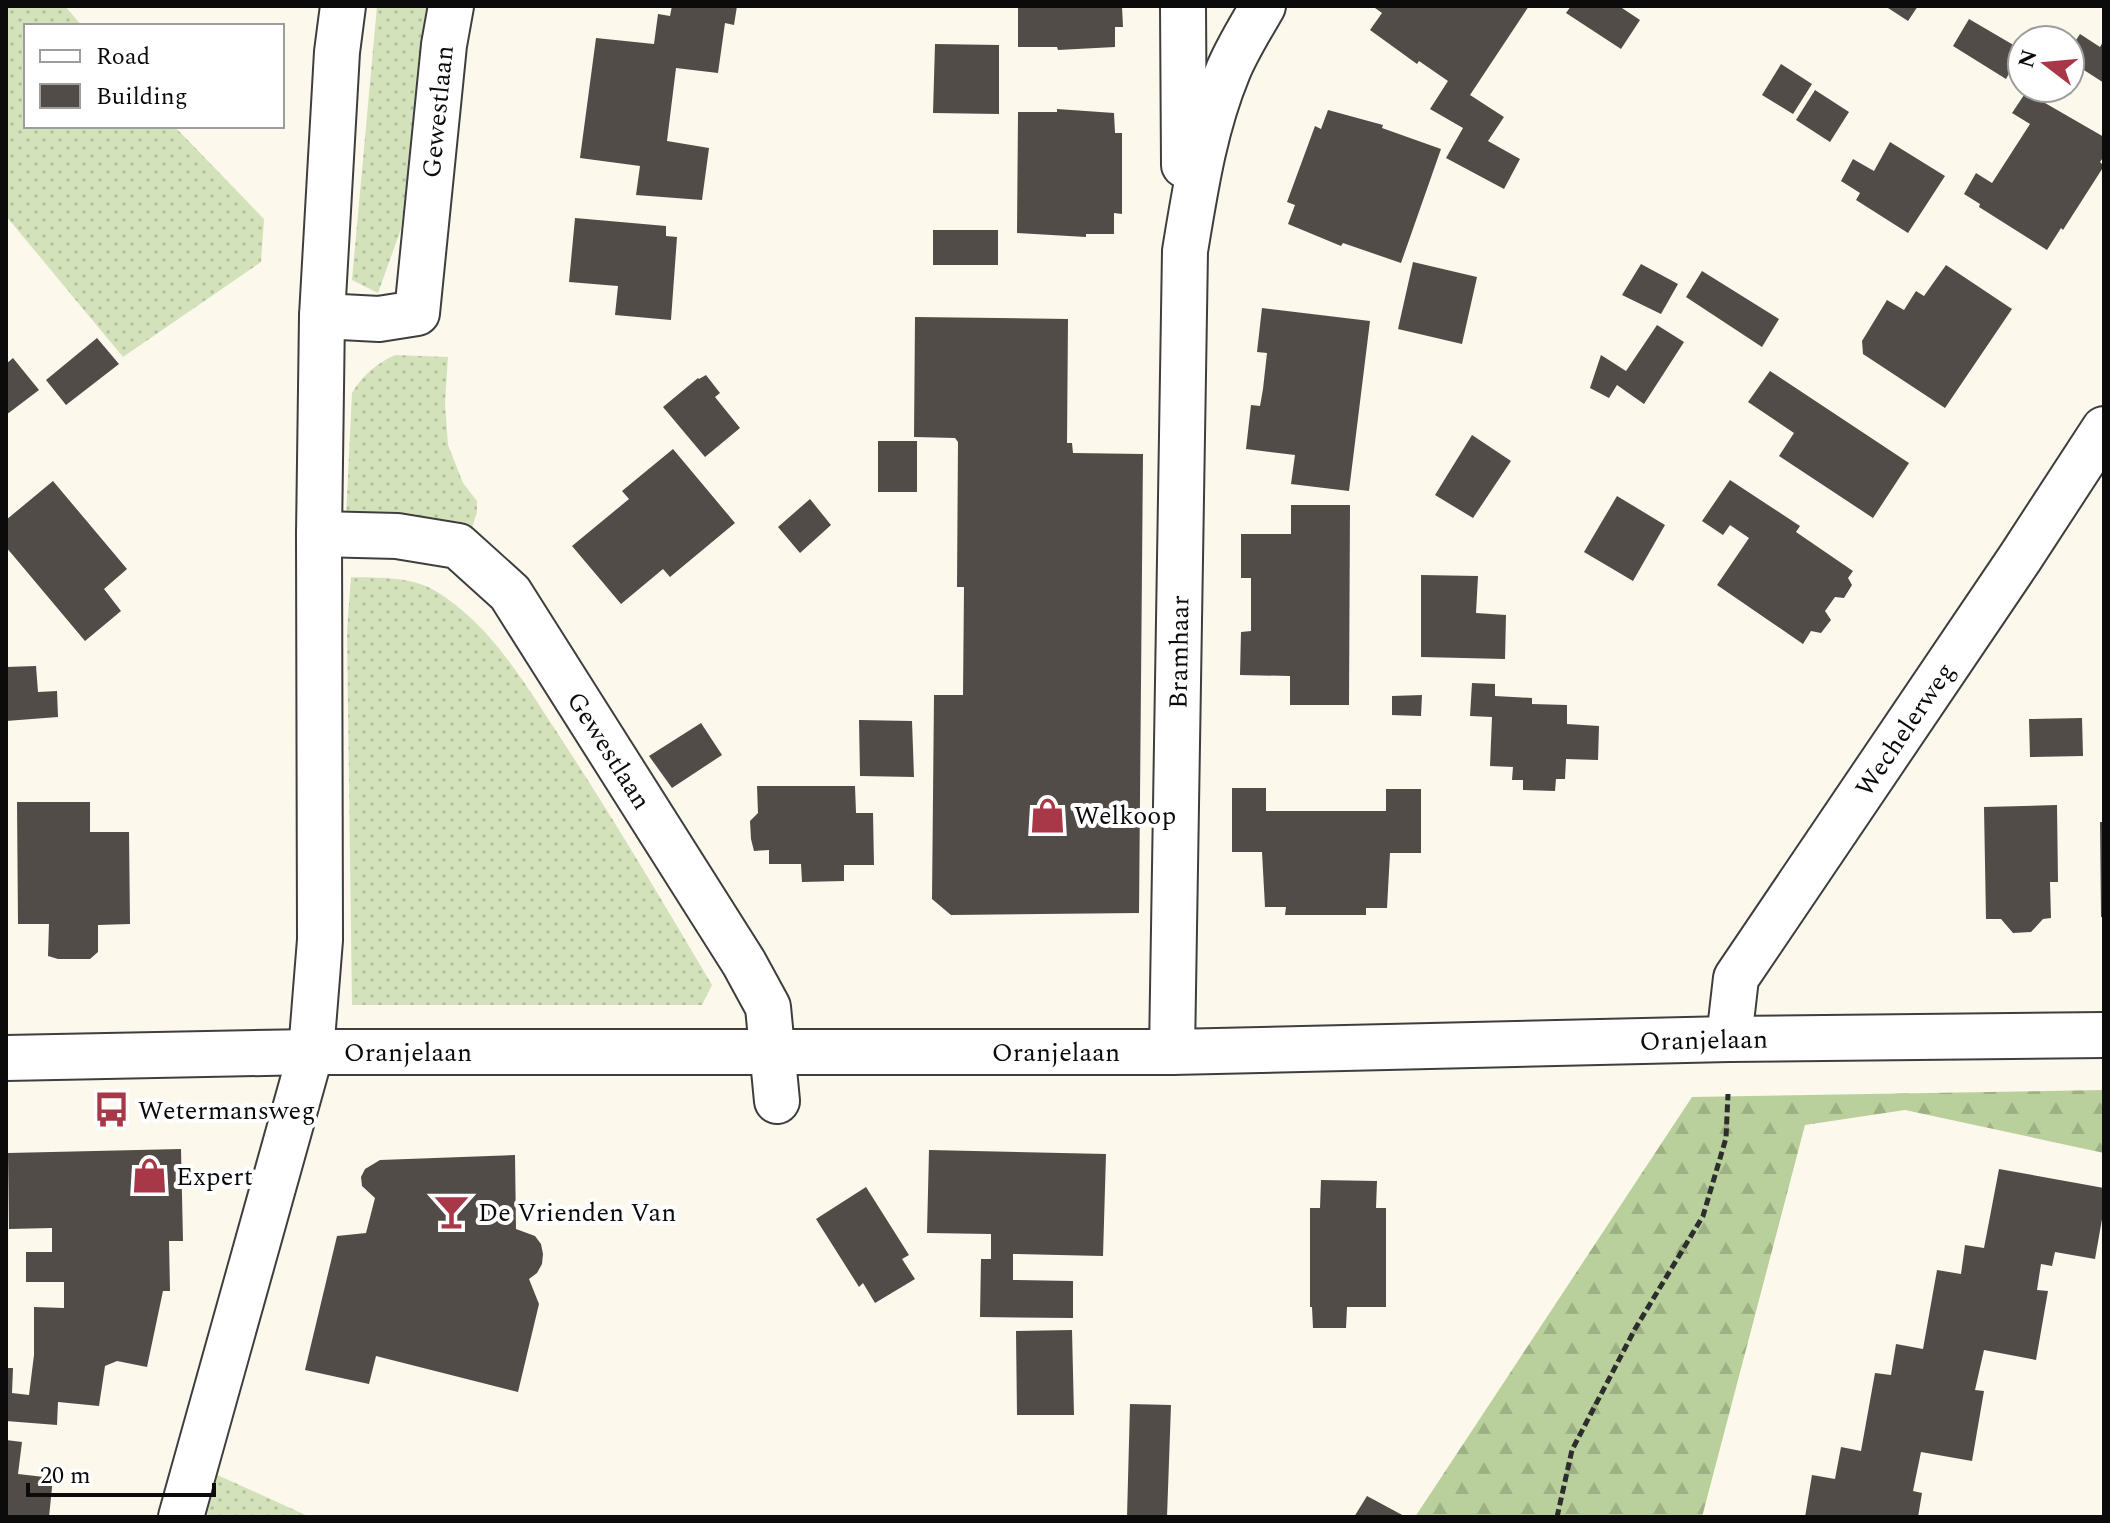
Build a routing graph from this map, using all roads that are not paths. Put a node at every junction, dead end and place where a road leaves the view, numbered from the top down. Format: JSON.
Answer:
{"nodes":[{"id":1,"x":343,"y":6,"type":"edge"},
{"id":2,"x":451,"y":6,"type":"edge"},
{"id":3,"x":1183,"y":6,"type":"edge"},
{"id":4,"x":1263,"y":6,"type":"edge"},
{"id":5,"x":1185,"y":251,"type":"junction"},
{"id":6,"x":322,"y":316,"type":"junction"},
{"id":7,"x":2104,"y":429,"type":"edge"},
{"id":8,"x":319,"y":534,"type":"junction"},
{"id":9,"x":2104,"y":1035,"type":"edge"},
{"id":10,"x":1729,"y":1039,"type":"junction"},
{"id":11,"x":311,"y":1052,"type":"junction"},
{"id":12,"x":772,"y":1052,"type":"junction"},
{"id":13,"x":1172,"y":1052,"type":"junction"},
{"id":14,"x":6,"y":1058,"type":"edge"},
{"id":15,"x":777,"y":1101,"type":"dead end"},
{"id":16,"x":181,"y":1517,"type":"edge"}],
"edges":[{"from":1,"to":6,"type":"street"},
{"from":2,"to":6,"type":"street","name":"Gewestlaan"},
{"from":3,"to":5,"type":"street","name":"Bramhaar"},
{"from":4,"to":5,"type":"street","name":"Bramhaar"},
{"from":5,"to":13,"type":"street","name":"Bramhaar"},
{"from":6,"to":8,"type":"street"},
{"from":7,"to":10,"type":"street","name":"Wechelerweg"},
{"from":8,"to":11,"type":"street"},
{"from":8,"to":12,"type":"street","name":"Gewestlaan"},
{"from":9,"to":10,"type":"street","name":"Oranjelaan"},
{"from":10,"to":13,"type":"street","name":"Oranjelaan"},
{"from":11,"to":12,"type":"street","name":"Oranjelaan"},
{"from":11,"to":14,"type":"street","name":"Oranjelaan"},
{"from":11,"to":16,"type":"street"},
{"from":12,"to":13,"type":"street","name":"Oranjelaan"},
{"from":12,"to":15,"type":"street","name":"Gewestlaan"}]}
